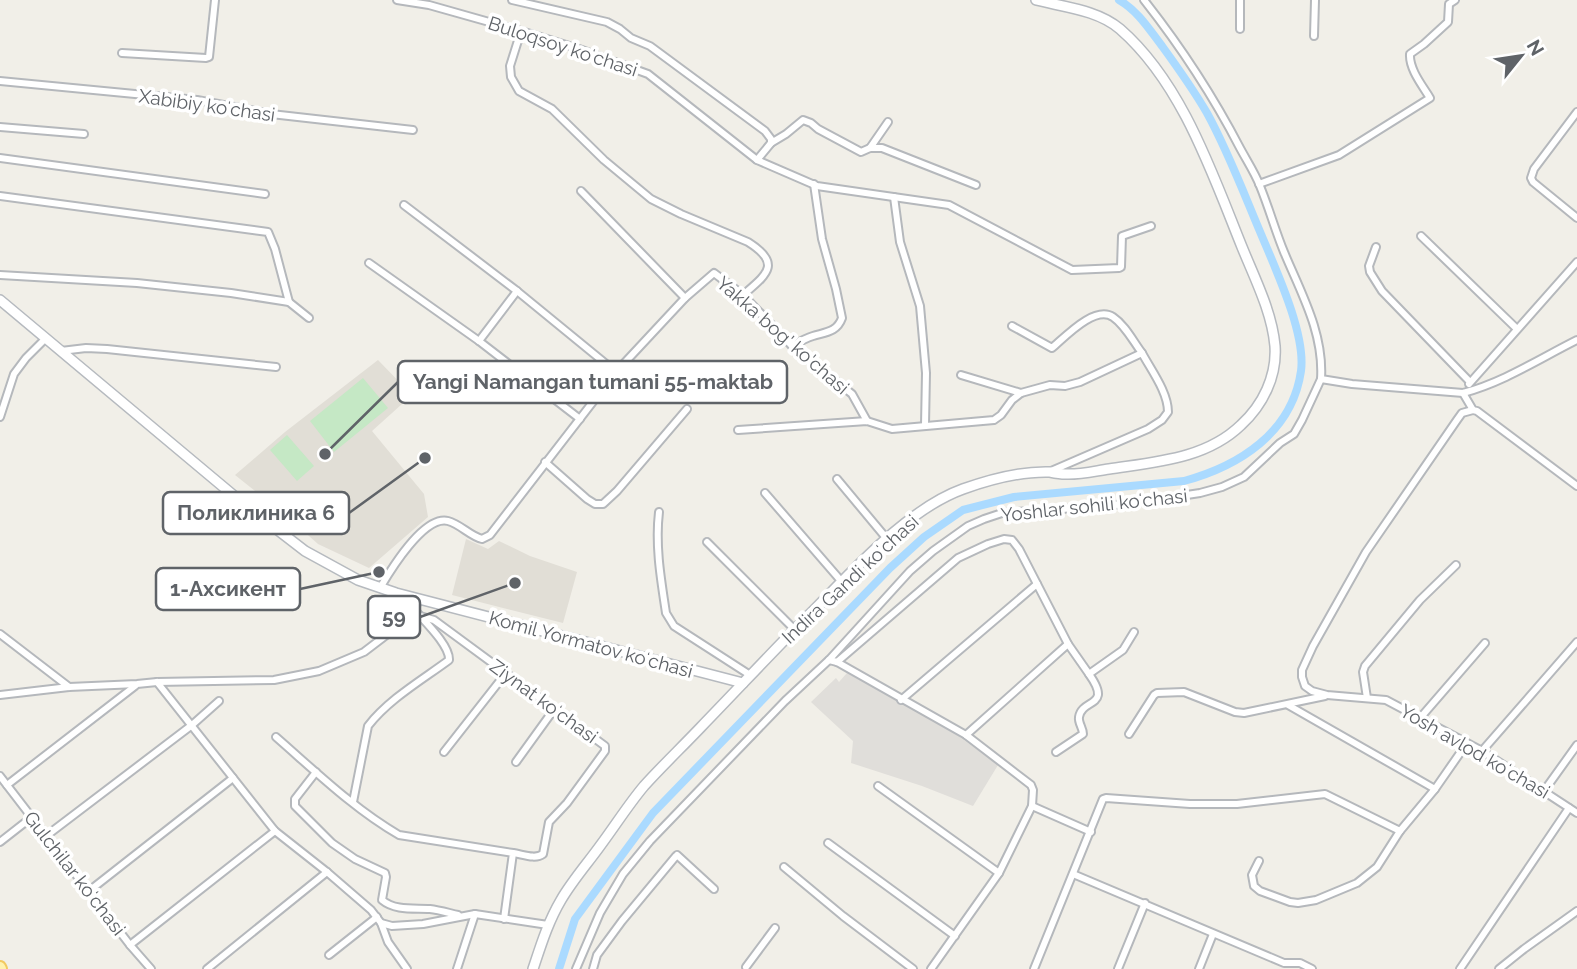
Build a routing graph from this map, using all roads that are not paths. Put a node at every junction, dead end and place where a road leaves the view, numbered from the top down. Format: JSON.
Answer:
{"nodes":[{"id":1,"x":215,"y":0,"type":"edge"},
{"id":2,"x":397,"y":0,"type":"edge"},
{"id":3,"x":512,"y":0,"type":"edge"},
{"id":4,"x":1036,"y":0,"type":"edge"},
{"id":5,"x":1144,"y":0,"type":"edge"},
{"id":6,"x":1240,"y":0,"type":"edge"},
{"id":7,"x":1315,"y":0,"type":"edge"},
{"id":8,"x":1455,"y":0,"type":"edge"},
{"id":9,"x":1240,"y":29,"type":"dead end"},
{"id":10,"x":521,"y":31,"type":"junction"},
{"id":11,"x":1314,"y":36,"type":"dead end"},
{"id":12,"x":122,"y":53,"type":"dead end"},
{"id":13,"x":0,"y":81,"type":"edge"},
{"id":14,"x":1577,"y":112,"type":"edge"},
{"id":15,"x":888,"y":122,"type":"dead end"},
{"id":16,"x":0,"y":127,"type":"edge"},
{"id":17,"x":413,"y":130,"type":"dead end"},
{"id":18,"x":84,"y":134,"type":"dead end"},
{"id":19,"x":771,"y":143,"type":"junction"},
{"id":20,"x":870,"y":148,"type":"junction"},
{"id":21,"x":0,"y":158,"type":"edge"},
{"id":22,"x":757,"y":160,"type":"junction"},
{"id":23,"x":814,"y":184,"type":"junction"},
{"id":24,"x":1259,"y":184,"type":"junction"},
{"id":25,"x":976,"y":186,"type":"dead end"},
{"id":26,"x":581,"y":191,"type":"dead end"},
{"id":27,"x":265,"y":194,"type":"dead end"},
{"id":28,"x":0,"y":196,"type":"edge"},
{"id":29,"x":894,"y":197,"type":"junction"},
{"id":30,"x":404,"y":205,"type":"dead end"},
{"id":31,"x":1577,"y":218,"type":"edge"},
{"id":32,"x":1151,"y":226,"type":"dead end"},
{"id":33,"x":1421,"y":236,"type":"dead end"},
{"id":34,"x":1376,"y":247,"type":"dead end"},
{"id":35,"x":1577,"y":262,"type":"edge"},
{"id":36,"x":369,"y":263,"type":"dead end"},
{"id":37,"x":0,"y":275,"type":"edge"},
{"id":38,"x":517,"y":291,"type":"junction"},
{"id":39,"x":743,"y":295,"type":"junction"},
{"id":40,"x":685,"y":299,"type":"junction"},
{"id":41,"x":0,"y":300,"type":"edge"},
{"id":42,"x":289,"y":302,"type":"junction"},
{"id":43,"x":309,"y":318,"type":"dead end"},
{"id":44,"x":1012,"y":326,"type":"dead end"},
{"id":45,"x":1517,"y":329,"type":"junction"},
{"id":46,"x":46,"y":338,"type":"junction"},
{"id":47,"x":1577,"y":340,"type":"edge"},
{"id":48,"x":479,"y":341,"type":"junction"},
{"id":49,"x":792,"y":346,"type":"junction"},
{"id":50,"x":61,"y":351,"type":"junction"},
{"id":51,"x":1142,"y":353,"type":"junction"},
{"id":52,"x":276,"y":367,"type":"dead end"},
{"id":53,"x":616,"y":372,"type":"junction"},
{"id":54,"x":961,"y":375,"type":"dead end"},
{"id":55,"x":1321,"y":379,"type":"junction"},
{"id":56,"x":1470,"y":382,"type":"junction"},
{"id":57,"x":1021,"y":393,"type":"junction"},
{"id":58,"x":1464,"y":395,"type":"junction"},
{"id":59,"x":1471,"y":408,"type":"junction"},
{"id":60,"x":687,"y":409,"type":"dead end"},
{"id":61,"x":0,"y":418,"type":"edge"},
{"id":62,"x":580,"y":419,"type":"junction"},
{"id":63,"x":867,"y":421,"type":"junction"},
{"id":64,"x":925,"y":425,"type":"junction"},
{"id":65,"x":738,"y":430,"type":"dead end"},
{"id":66,"x":545,"y":462,"type":"junction"},
{"id":67,"x":1049,"y":472,"type":"junction"},
{"id":68,"x":837,"y":479,"type":"dead end"},
{"id":69,"x":1577,"y":486,"type":"edge"},
{"id":70,"x":765,"y":493,"type":"dead end"},
{"id":71,"x":659,"y":512,"type":"dead end"},
{"id":72,"x":887,"y":539,"type":"junction"},
{"id":73,"x":707,"y":542,"type":"dead end"},
{"id":74,"x":1456,"y":565,"type":"dead end"},
{"id":75,"x":842,"y":582,"type":"junction"},
{"id":76,"x":1037,"y":584,"type":"junction"},
{"id":77,"x":380,"y":588,"type":"junction"},
{"id":78,"x":420,"y":600,"type":"junction"},
{"id":79,"x":413,"y":608,"type":"junction"},
{"id":80,"x":420,"y":616,"type":"junction"},
{"id":81,"x":794,"y":630,"type":"junction"},
{"id":82,"x":1134,"y":632,"type":"dead end"},
{"id":83,"x":0,"y":634,"type":"edge"},
{"id":84,"x":1577,"y":642,"type":"edge"},
{"id":85,"x":1485,"y":643,"type":"dead end"},
{"id":86,"x":1068,"y":644,"type":"junction"},
{"id":87,"x":828,"y":660,"type":"junction"},
{"id":88,"x":837,"y":662,"type":"junction"},
{"id":89,"x":506,"y":673,"type":"junction"},
{"id":90,"x":1089,"y":674,"type":"junction"},
{"id":91,"x":750,"y":675,"type":"junction"},
{"id":92,"x":157,"y":682,"type":"junction"},
{"id":93,"x":743,"y":683,"type":"junction"},
{"id":94,"x":137,"y":684,"type":"junction"},
{"id":95,"x":69,"y":687,"type":"junction"},
{"id":96,"x":0,"y":695,"type":"edge"},
{"id":97,"x":1327,"y":695,"type":"junction"},
{"id":98,"x":1367,"y":698,"type":"junction"},
{"id":99,"x":901,"y":700,"type":"junction"},
{"id":100,"x":219,"y":701,"type":"dead end"},
{"id":101,"x":1289,"y":705,"type":"junction"},
{"id":102,"x":555,"y":708,"type":"junction"},
{"id":103,"x":1421,"y":717,"type":"junction"},
{"id":104,"x":192,"y":725,"type":"junction"},
{"id":105,"x":1129,"y":734,"type":"dead end"},
{"id":106,"x":966,"y":735,"type":"junction"},
{"id":107,"x":276,"y":737,"type":"dead end"},
{"id":108,"x":1467,"y":743,"type":"junction"},
{"id":109,"x":1577,"y":746,"type":"edge"},
{"id":110,"x":1482,"y":751,"type":"junction"},
{"id":111,"x":444,"y":752,"type":"dead end"},
{"id":112,"x":1056,"y":752,"type":"dead end"},
{"id":113,"x":516,"y":762,"type":"dead end"},
{"id":114,"x":316,"y":772,"type":"junction"},
{"id":115,"x":0,"y":776,"type":"edge"},
{"id":116,"x":233,"y":778,"type":"junction"},
{"id":117,"x":7,"y":785,"type":"junction"},
{"id":118,"x":878,"y":786,"type":"dead end"},
{"id":119,"x":1435,"y":789,"type":"junction"},
{"id":120,"x":1544,"y":791,"type":"junction"},
{"id":121,"x":353,"y":802,"type":"junction"},
{"id":122,"x":1032,"y":806,"type":"junction"},
{"id":123,"x":1569,"y":808,"type":"junction"},
{"id":124,"x":1577,"y":813,"type":"edge"},
{"id":125,"x":32,"y":817,"type":"junction"},
{"id":126,"x":275,"y":831,"type":"junction"},
{"id":127,"x":1400,"y":831,"type":"junction"},
{"id":128,"x":1091,"y":832,"type":"junction"},
{"id":129,"x":46,"y":836,"type":"junction"},
{"id":130,"x":0,"y":842,"type":"edge"},
{"id":131,"x":828,"y":843,"type":"dead end"},
{"id":132,"x":513,"y":853,"type":"junction"},
{"id":133,"x":1259,"y":861,"type":"dead end"},
{"id":134,"x":784,"y":867,"type":"dead end"},
{"id":135,"x":327,"y":872,"type":"junction"},
{"id":136,"x":999,"y":873,"type":"junction"},
{"id":137,"x":1073,"y":874,"type":"junction"},
{"id":138,"x":714,"y":890,"type":"dead end"},
{"id":139,"x":89,"y":891,"type":"junction"},
{"id":140,"x":1145,"y":903,"type":"junction"},
{"id":141,"x":1577,"y":911,"type":"edge"},
{"id":142,"x":475,"y":914,"type":"junction"},
{"id":143,"x":465,"y":917,"type":"junction"},
{"id":144,"x":504,"y":919,"type":"junction"},
{"id":145,"x":379,"y":920,"type":"junction"},
{"id":146,"x":548,"y":925,"type":"junction"},
{"id":147,"x":775,"y":928,"type":"dead end"},
{"id":148,"x":1213,"y":934,"type":"junction"},
{"id":149,"x":955,"y":936,"type":"junction"},
{"id":150,"x":130,"y":945,"type":"junction"},
{"id":151,"x":329,"y":955,"type":"dead end"},
{"id":152,"x":1283,"y":966,"type":"edge"},
{"id":153,"x":746,"y":968,"type":"edge"},
{"id":154,"x":150,"y":969,"type":"edge"},
{"id":155,"x":207,"y":969,"type":"edge"},
{"id":156,"x":407,"y":969,"type":"edge"},
{"id":157,"x":457,"y":969,"type":"edge"},
{"id":158,"x":533,"y":969,"type":"edge"},
{"id":159,"x":576,"y":969,"type":"edge"},
{"id":160,"x":593,"y":969,"type":"edge"},
{"id":161,"x":913,"y":969,"type":"edge"},
{"id":162,"x":931,"y":969,"type":"edge"},
{"id":163,"x":1034,"y":969,"type":"edge"},
{"id":164,"x":1118,"y":969,"type":"edge"},
{"id":165,"x":1199,"y":969,"type":"edge"},
{"id":166,"x":1312,"y":969,"type":"edge"},
{"id":167,"x":1460,"y":969,"type":"edge"},
{"id":168,"x":1499,"y":969,"type":"edge"}],
"edges":[{"from":1,"to":12,"type":"street"},
{"from":2,"to":10,"type":"street","name":"Buloqsoy koʻchasi"},
{"from":3,"to":19,"type":"street"},
{"from":4,"to":67,"type":"street","name":"Indira Gandi koʻchasi"},
{"from":5,"to":24,"type":"street"},
{"from":6,"to":9,"type":"street"},
{"from":7,"to":11,"type":"street"},
{"from":8,"to":24,"type":"street"},
{"from":10,"to":22,"type":"street","name":"Buloqsoy koʻchasi"},
{"from":10,"to":39,"type":"street"},
{"from":13,"to":17,"type":"street","name":"Xabibiy koʻchasi"},
{"from":14,"to":31,"type":"street"},
{"from":15,"to":20,"type":"street"},
{"from":16,"to":18,"type":"street"},
{"from":19,"to":20,"type":"street"},
{"from":19,"to":22,"type":"street"},
{"from":20,"to":25,"type":"street"},
{"from":21,"to":27,"type":"street"},
{"from":22,"to":23,"type":"street","name":"Buloqsoy koʻchasi"},
{"from":23,"to":29,"type":"street","name":"Buloqsoy koʻchasi"},
{"from":23,"to":49,"type":"street"},
{"from":24,"to":55,"type":"street"},
{"from":26,"to":40,"type":"street"},
{"from":28,"to":42,"type":"street"},
{"from":29,"to":32,"type":"street","name":"Buloqsoy koʻchasi"},
{"from":29,"to":64,"type":"street"},
{"from":30,"to":38,"type":"street"},
{"from":33,"to":45,"type":"street"},
{"from":34,"to":56,"type":"street"},
{"from":35,"to":45,"type":"street"},
{"from":36,"to":48,"type":"street"},
{"from":37,"to":42,"type":"street"},
{"from":38,"to":48,"type":"street"},
{"from":38,"to":53,"type":"street"},
{"from":39,"to":40,"type":"street","name":"Yakka bog' ko'chasi"},
{"from":39,"to":49,"type":"street","name":"Yakka bog' ko'chasi"},
{"from":40,"to":53,"type":"street","name":"Yakka bog' ko'chasi"},
{"from":41,"to":46,"type":"street","name":"Komil Yormatov koʻchasi"},
{"from":42,"to":43,"type":"street"},
{"from":44,"to":51,"type":"street"},
{"from":45,"to":56,"type":"street"},
{"from":46,"to":50,"type":"street","name":"Komil Yormatov koʻchasi"},
{"from":46,"to":61,"type":"street"},
{"from":47,"to":58,"type":"street"},
{"from":48,"to":62,"type":"street"},
{"from":49,"to":63,"type":"street","name":"Yakka bog' ko'chasi"},
{"from":50,"to":52,"type":"street"},
{"from":50,"to":77,"type":"street","name":"Komil Yormatov koʻchasi"},
{"from":51,"to":57,"type":"street"},
{"from":51,"to":67,"type":"street"},
{"from":53,"to":62,"type":"street","name":"Yakka bog' ko'chasi"},
{"from":54,"to":57,"type":"street"},
{"from":55,"to":58,"type":"street"},
{"from":55,"to":87,"type":"street","name":"Yoshlar sohili koʻchasi"},
{"from":56,"to":58,"type":"street"},
{"from":57,"to":64,"type":"street"},
{"from":58,"to":59,"type":"street"},
{"from":59,"to":69,"type":"street"},
{"from":59,"to":97,"type":"street"},
{"from":60,"to":66,"type":"street"},
{"from":62,"to":66,"type":"street","name":"Yakka bog' ko'chasi"},
{"from":63,"to":64,"type":"street"},
{"from":63,"to":65,"type":"street"},
{"from":66,"to":77,"type":"street","name":"Yakka bog' ko'chasi"},
{"from":67,"to":72,"type":"street","name":"Indira Gandi koʻchasi"},
{"from":68,"to":72,"type":"street"},
{"from":70,"to":75,"type":"street"},
{"from":71,"to":91,"type":"street"},
{"from":72,"to":75,"type":"street","name":"Indira Gandi koʻchasi"},
{"from":73,"to":81,"type":"street"},
{"from":74,"to":98,"type":"street"},
{"from":75,"to":81,"type":"street","name":"Indira Gandi koʻchasi"},
{"from":76,"to":86,"type":"street","name":"Yoshlar sohili koʻchasi"},
{"from":76,"to":88,"type":"street","name":"Yoshlar sohili koʻchasi"},
{"from":76,"to":99,"type":"street"},
{"from":77,"to":78,"type":"street","name":"Komil Yormatov koʻchasi"},
{"from":78,"to":79,"type":"street"},
{"from":78,"to":93,"type":"street","name":"Komil Yormatov koʻchasi"},
{"from":79,"to":80,"type":"street","name":"Ziynat koʻchasi"},
{"from":79,"to":92,"type":"street"},
{"from":80,"to":89,"type":"street","name":"Ziynat koʻchasi"},
{"from":80,"to":121,"type":"street","name":"Ziynat koʻchasi"},
{"from":81,"to":91,"type":"street","name":"Indira Gandi koʻchasi"},
{"from":82,"to":90,"type":"street"},
{"from":83,"to":95,"type":"street"},
{"from":84,"to":110,"type":"street"},
{"from":85,"to":103,"type":"street"},
{"from":86,"to":90,"type":"street","name":"Yoshlar sohili koʻchasi"},
{"from":86,"to":106,"type":"street"},
{"from":87,"to":88,"type":"street"},
{"from":87,"to":159,"type":"street","name":"Yoshlar sohili koʻchasi"},
{"from":88,"to":99,"type":"street"},
{"from":89,"to":102,"type":"street","name":"Ziynat koʻchasi"},
{"from":89,"to":111,"type":"street"},
{"from":90,"to":112,"type":"street"},
{"from":91,"to":93,"type":"street","name":"Indira Gandi koʻchasi"},
{"from":92,"to":94,"type":"street"},
{"from":92,"to":104,"type":"street"},
{"from":93,"to":146,"type":"street","name":"Indira Gandi koʻchasi"},
{"from":94,"to":95,"type":"street"},
{"from":94,"to":117,"type":"street"},
{"from":95,"to":96,"type":"street"},
{"from":97,"to":98,"type":"street","name":"Yosh avlod koʻchasi"},
{"from":97,"to":101,"type":"street"},
{"from":98,"to":103,"type":"street","name":"Yosh avlod koʻchasi"},
{"from":99,"to":106,"type":"street"},
{"from":100,"to":104,"type":"street"},
{"from":101,"to":105,"type":"street"},
{"from":101,"to":119,"type":"street"},
{"from":102,"to":113,"type":"street"},
{"from":102,"to":132,"type":"street","name":"Ziynat koʻchasi"},
{"from":103,"to":108,"type":"street","name":"Yosh avlod koʻchasi"},
{"from":104,"to":116,"type":"street"},
{"from":104,"to":129,"type":"street"},
{"from":106,"to":122,"type":"street"},
{"from":107,"to":114,"type":"street","name":"Ziynat koʻchasi"},
{"from":108,"to":110,"type":"street","name":"Yosh avlod koʻchasi"},
{"from":108,"to":119,"type":"street"},
{"from":109,"to":120,"type":"street"},
{"from":110,"to":120,"type":"street","name":"Yosh avlod koʻchasi"},
{"from":114,"to":121,"type":"street","name":"Ziynat koʻchasi"},
{"from":114,"to":143,"type":"street"},
{"from":115,"to":117,"type":"street","name":"Gulchilar koʻchasi"},
{"from":116,"to":126,"type":"street"},
{"from":116,"to":139,"type":"street"},
{"from":117,"to":125,"type":"street","name":"Gulchilar koʻchasi"},
{"from":118,"to":136,"type":"street"},
{"from":119,"to":127,"type":"street"},
{"from":120,"to":123,"type":"street","name":"Yosh avlod koʻchasi"},
{"from":121,"to":132,"type":"street","name":"Ziynat koʻchasi"},
{"from":122,"to":128,"type":"street"},
{"from":122,"to":136,"type":"street"},
{"from":123,"to":124,"type":"street","name":"Yosh avlod koʻchasi"},
{"from":123,"to":167,"type":"street"},
{"from":125,"to":129,"type":"street","name":"Gulchilar koʻchasi"},
{"from":125,"to":130,"type":"street"},
{"from":126,"to":135,"type":"street"},
{"from":126,"to":150,"type":"street"},
{"from":127,"to":128,"type":"street"},
{"from":127,"to":133,"type":"street"},
{"from":128,"to":137,"type":"street"},
{"from":129,"to":139,"type":"street","name":"Gulchilar koʻchasi"},
{"from":131,"to":149,"type":"street"},
{"from":132,"to":144,"type":"street"},
{"from":134,"to":161,"type":"street"},
{"from":135,"to":145,"type":"street"},
{"from":135,"to":155,"type":"street"},
{"from":136,"to":149,"type":"street"},
{"from":137,"to":140,"type":"street"},
{"from":137,"to":163,"type":"street"},
{"from":138,"to":160,"type":"street"},
{"from":139,"to":150,"type":"street","name":"Gulchilar koʻchasi"},
{"from":140,"to":148,"type":"street"},
{"from":140,"to":164,"type":"street"},
{"from":141,"to":168,"type":"street"},
{"from":142,"to":143,"type":"street"},
{"from":142,"to":144,"type":"street"},
{"from":142,"to":157,"type":"street"},
{"from":143,"to":145,"type":"street"},
{"from":144,"to":146,"type":"street"},
{"from":145,"to":151,"type":"street"},
{"from":145,"to":156,"type":"street"},
{"from":146,"to":158,"type":"street","name":"Indira Gandi koʻchasi"},
{"from":147,"to":153,"type":"street"},
{"from":148,"to":152,"type":"street"},
{"from":148,"to":165,"type":"street"},
{"from":149,"to":162,"type":"street"},
{"from":150,"to":154,"type":"street","name":"Gulchilar koʻchasi"},
{"from":152,"to":166,"type":"street"}]}
